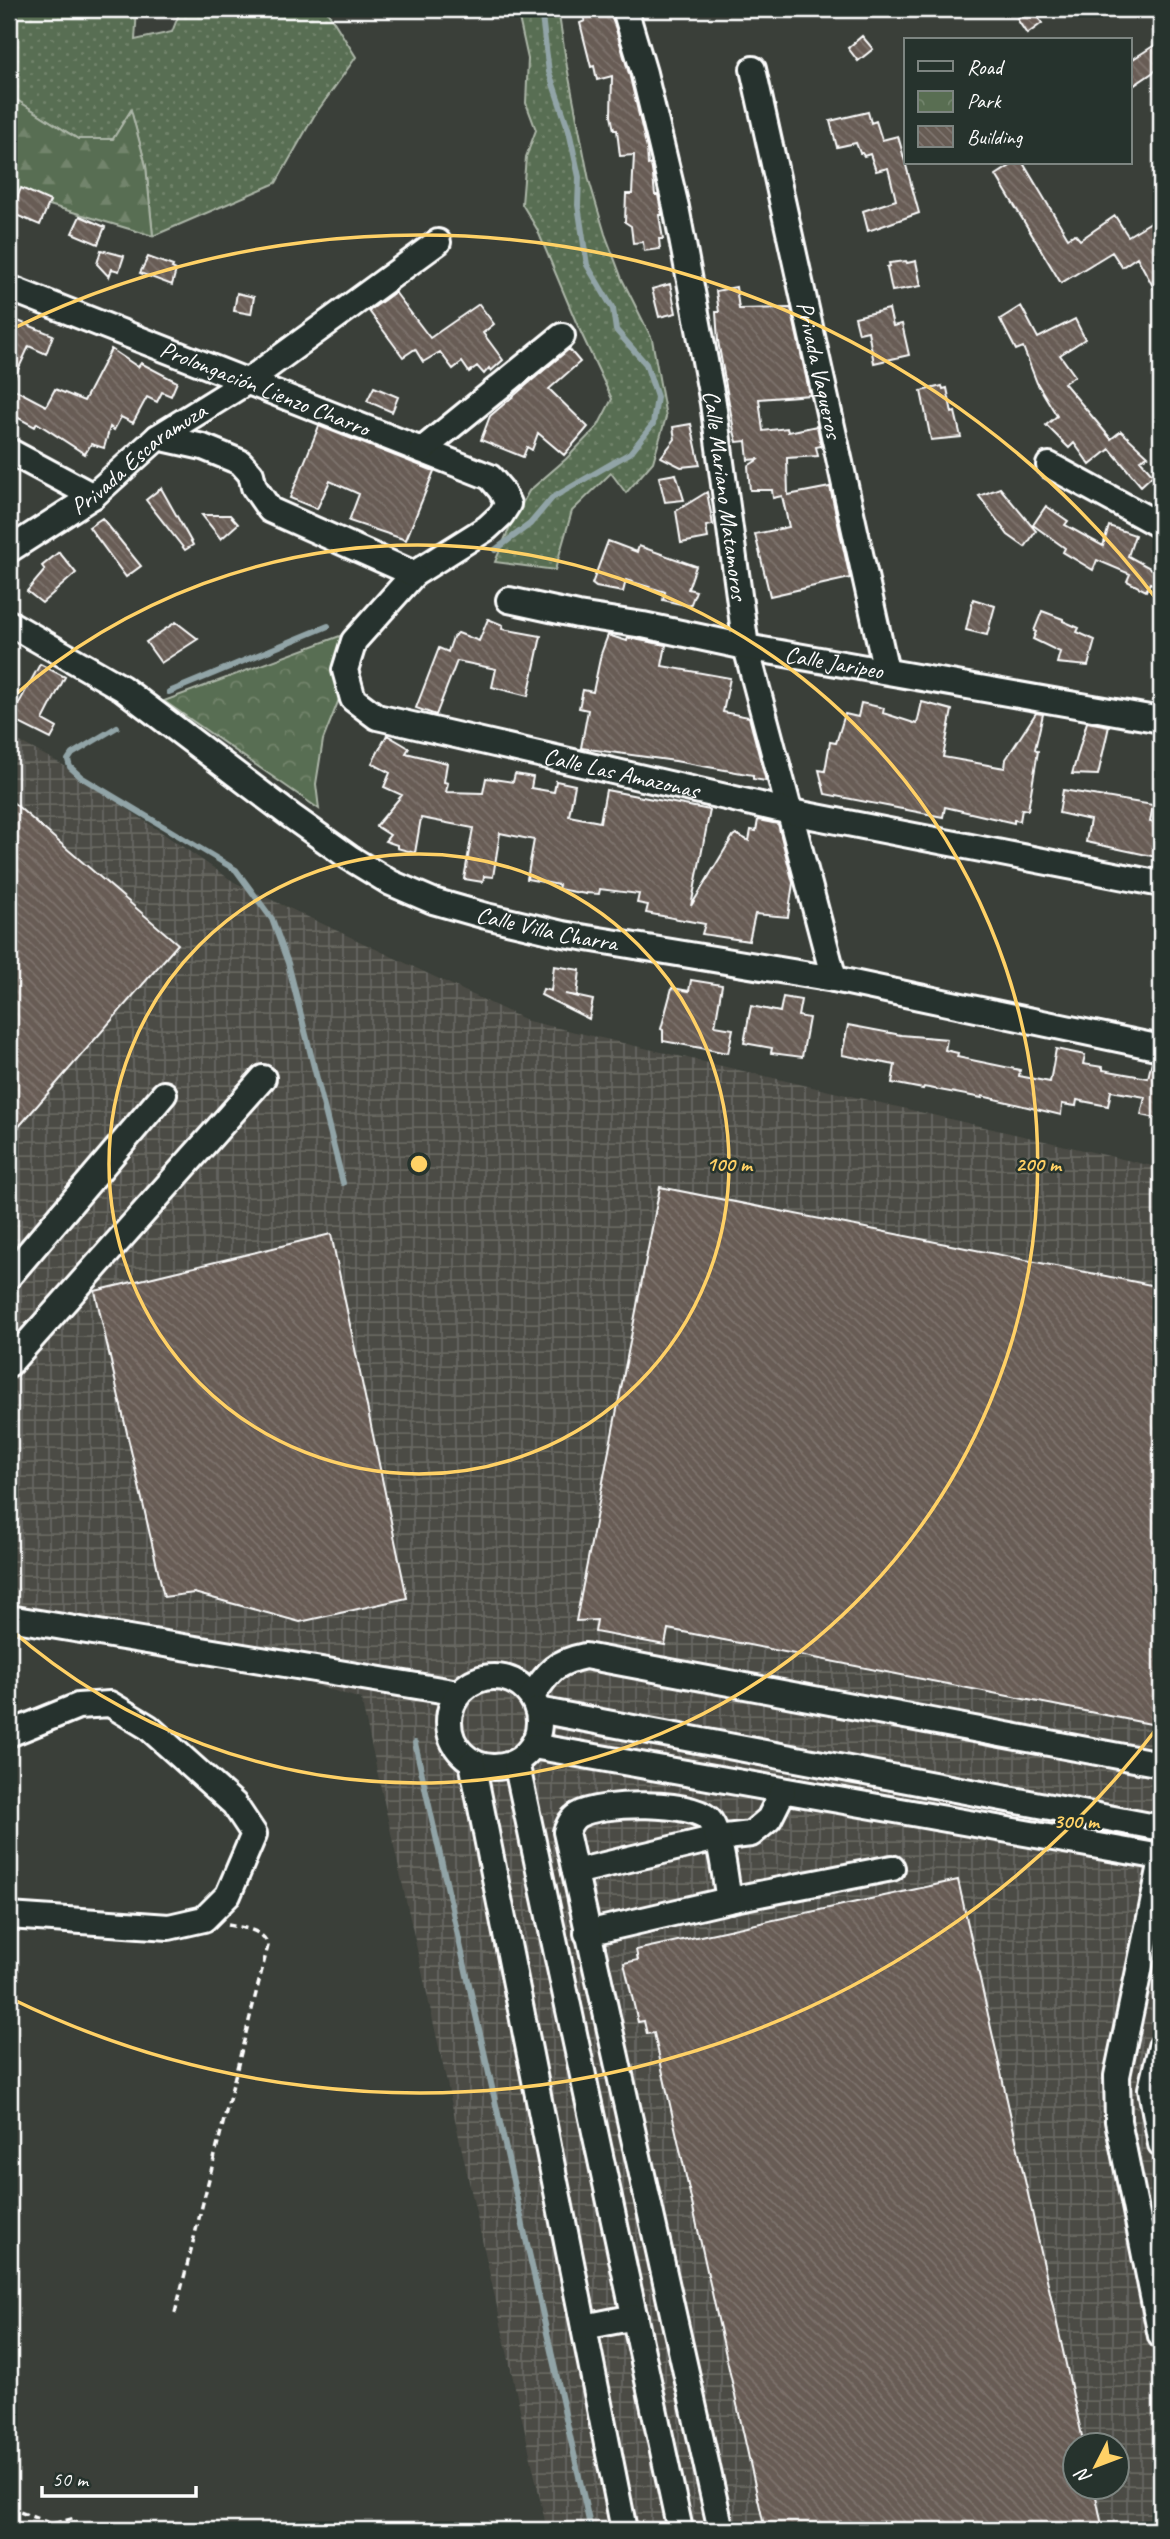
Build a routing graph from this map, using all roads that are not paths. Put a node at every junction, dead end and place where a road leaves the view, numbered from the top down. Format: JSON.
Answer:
{"nodes":[{"id":1,"x":625,"y":9,"type":"edge"},
{"id":2,"x":753,"y":69,"type":"dead end"},
{"id":3,"x":438,"y":242,"type":"dead end"},
{"id":4,"x":9,"y":288,"type":"edge"},
{"id":5,"x":562,"y":336,"type":"dead end"},
{"id":6,"x":248,"y":381,"type":"junction"},
{"id":7,"x":158,"y":437,"type":"junction"},
{"id":8,"x":422,"y":450,"type":"junction"},
{"id":9,"x":9,"y":451,"type":"edge"},
{"id":10,"x":1049,"y":465,"type":"dead end"},
{"id":11,"x":93,"y":496,"type":"junction"},
{"id":12,"x":508,"y":503,"type":"joint"},
{"id":13,"x":1161,"y":526,"type":"edge"},
{"id":14,"x":9,"y":550,"type":"edge"},
{"id":15,"x":414,"y":574,"type":"junction"},
{"id":16,"x":509,"y":600,"type":"dead end"},
{"id":17,"x":9,"y":623,"type":"edge"},
{"id":18,"x":746,"y":647,"type":"junction"},
{"id":19,"x":886,"y":671,"type":"junction"},
{"id":20,"x":1161,"y":720,"type":"edge"},
{"id":21,"x":791,"y":812,"type":"junction"},
{"id":22,"x":1161,"y":884,"type":"edge"},
{"id":23,"x":834,"y":979,"type":"junction"},
{"id":24,"x":1161,"y":1048,"type":"edge"},
{"id":25,"x":263,"y":1078,"type":"dead end"},
{"id":26,"x":164,"y":1094,"type":"dead end"},
{"id":27,"x":9,"y":1276,"type":"edge"},
{"id":28,"x":9,"y":1364,"type":"edge"},
{"id":29,"x":9,"y":1618,"type":"edge"},
{"id":30,"x":459,"y":1693,"type":"junction"},
{"id":31,"x":535,"y":1703,"type":"junction"},
{"id":32,"x":9,"y":1734,"type":"edge"},
{"id":33,"x":524,"y":1754,"type":"junction"},
{"id":34,"x":472,"y":1762,"type":"junction"},
{"id":35,"x":1161,"y":1764,"type":"edge"},
{"id":36,"x":783,"y":1791,"type":"junction"},
{"id":37,"x":1161,"y":1828,"type":"edge"},
{"id":38,"x":716,"y":1838,"type":"junction"},
{"id":39,"x":1161,"y":1857,"type":"edge"},
{"id":40,"x":1161,"y":1865,"type":"edge"},
{"id":41,"x":892,"y":1868,"type":"dead end"},
{"id":42,"x":575,"y":1872,"type":"junction"},
{"id":43,"x":729,"y":1900,"type":"junction"},
{"id":44,"x":9,"y":1916,"type":"edge"},
{"id":45,"x":587,"y":1934,"type":"junction"},
{"id":46,"x":1161,"y":2047,"type":"edge"},
{"id":47,"x":1161,"y":2144,"type":"edge"},
{"id":48,"x":635,"y":2317,"type":"junction"},
{"id":49,"x":584,"y":2327,"type":"junction"},
{"id":50,"x":1161,"y":2336,"type":"edge"},
{"id":51,"x":624,"y":2530,"type":"edge"},
{"id":52,"x":680,"y":2530,"type":"edge"},
{"id":53,"x":721,"y":2530,"type":"edge"}],
"edges":[{"from":1,"to":18,"type":"street","name":"Calle Mariano Matamoros"},
{"from":2,"to":19,"type":"street","name":"Privada Vaqueros"},
{"from":3,"to":6,"type":"street","name":"Privada Escaramuza"},
{"from":4,"to":6,"type":"street","name":"Prolongación Lienzo Charro"},
{"from":5,"to":8,"type":"street"},
{"from":6,"to":7,"type":"street","name":"Privada Escaramuza"},
{"from":6,"to":8,"type":"street","name":"Prolongación Lienzo Charro"},
{"from":7,"to":11,"type":"street","name":"Privada Escaramuza"},
{"from":7,"to":15,"type":"street"},
{"from":8,"to":12,"type":"street","name":"Prolongación Lienzo Charro"},
{"from":9,"to":11,"type":"street"},
{"from":10,"to":13,"type":"street"},
{"from":11,"to":14,"type":"street","name":"Privada Escaramuza"},
{"from":12,"to":15,"type":"street","name":"Calle Las Amazonas"},
{"from":15,"to":21,"type":"street","name":"Calle Las Amazonas"},
{"from":16,"to":18,"type":"street","name":"Calle Jaripeo"},
{"from":17,"to":23,"type":"street","name":"Calle Villa Charra"},
{"from":18,"to":19,"type":"street","name":"Calle Jaripeo"},
{"from":18,"to":21,"type":"street","name":"Calle Mariano Matamoros"},
{"from":19,"to":20,"type":"street","name":"Calle Jaripeo"},
{"from":21,"to":22,"type":"street","name":"Calle Las Amazonas"},
{"from":21,"to":23,"type":"street","name":"Calle Mariano Matamoros"},
{"from":23,"to":24,"type":"street","name":"Calle Villa Charra"},
{"from":25,"to":28,"type":"street"},
{"from":26,"to":27,"type":"street"},
{"from":29,"to":30,"type":"street"},
{"from":30,"to":31,"type":"street"},
{"from":30,"to":34,"type":"street"},
{"from":31,"to":33,"type":"street"},
{"from":31,"to":35,"type":"street"},
{"from":31,"to":37,"type":"street"},
{"from":32,"to":44,"type":"street"},
{"from":33,"to":34,"type":"street"},
{"from":33,"to":36,"type":"street"},
{"from":33,"to":48,"type":"street"},
{"from":34,"to":49,"type":"street"},
{"from":36,"to":38,"type":"street"},
{"from":36,"to":39,"type":"street"},
{"from":38,"to":42,"type":"street"},
{"from":38,"to":42,"type":"street"},
{"from":38,"to":43,"type":"street"},
{"from":40,"to":50,"type":"street"},
{"from":41,"to":43,"type":"street"},
{"from":42,"to":45,"type":"street"},
{"from":43,"to":45,"type":"street"},
{"from":45,"to":53,"type":"street"},
{"from":46,"to":47,"type":"street"},
{"from":48,"to":49,"type":"street"},
{"from":48,"to":52,"type":"street"},
{"from":49,"to":51,"type":"street"}]}
